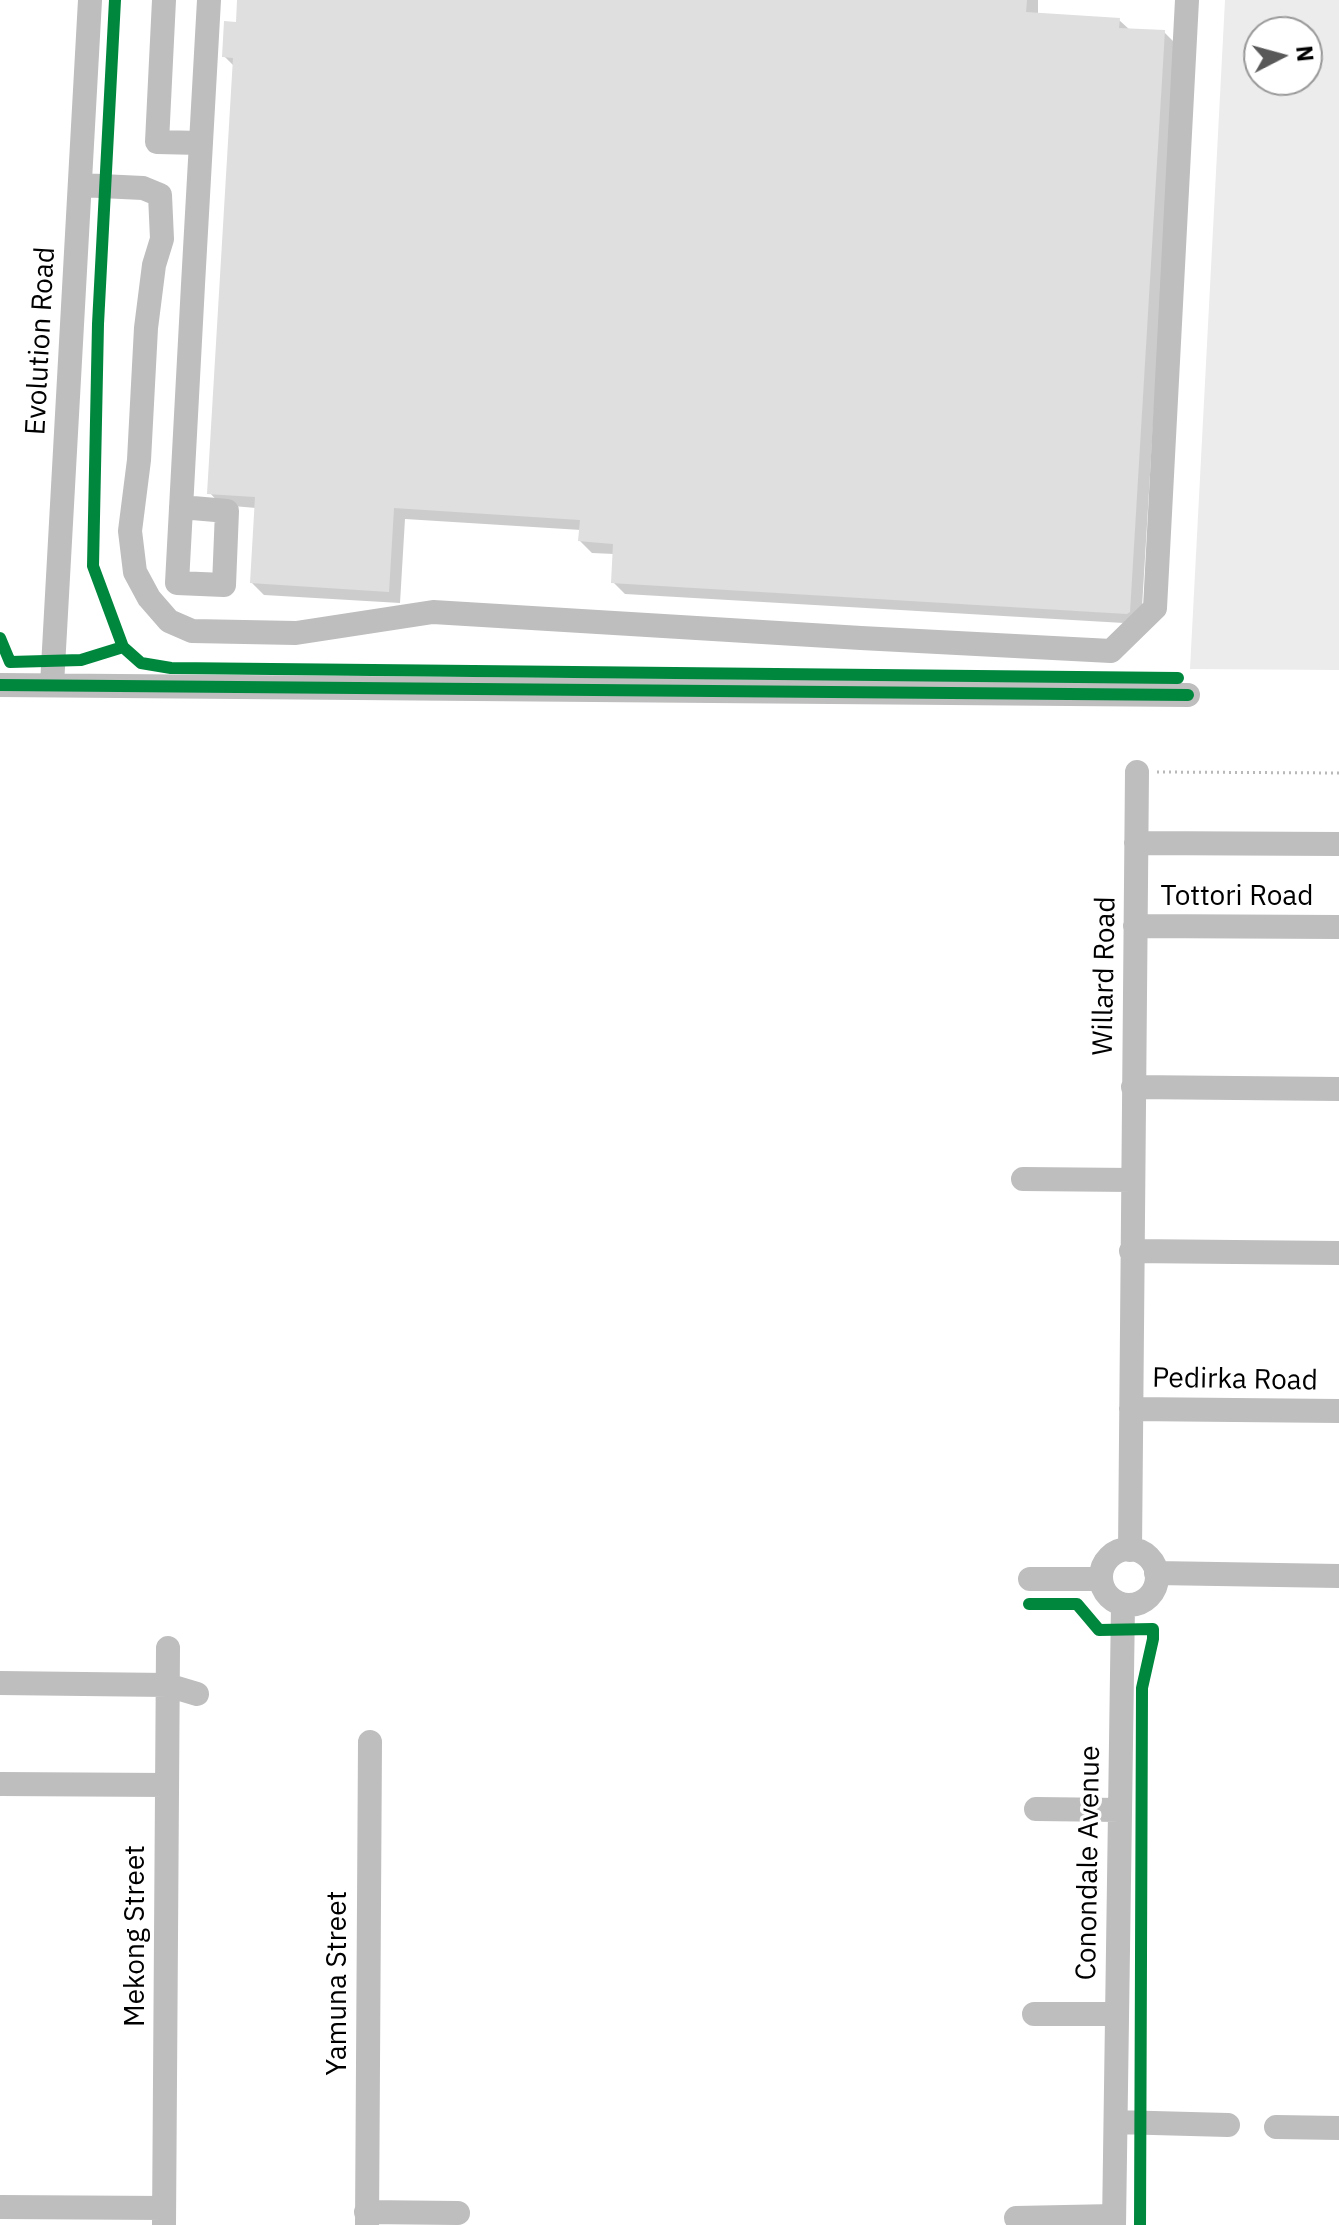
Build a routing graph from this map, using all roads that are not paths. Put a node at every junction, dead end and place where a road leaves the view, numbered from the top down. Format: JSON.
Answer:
{"nodes":[{"id":1,"x":90,"y":0,"type":"edge"},
{"id":2,"x":164,"y":0,"type":"edge"},
{"id":3,"x":209,"y":0,"type":"edge"},
{"id":4,"x":1187,"y":0,"type":"edge"},
{"id":5,"x":201,"y":143,"type":"junction"},
{"id":6,"x":80,"y":185,"type":"junction"},
{"id":7,"x":181,"y":507,"type":"dead end"},
{"id":8,"x":0,"y":685,"type":"edge"},
{"id":9,"x":52,"y":685,"type":"junction"},
{"id":10,"x":1188,"y":695,"type":"dead end"},
{"id":11,"x":1137,"y":772,"type":"road end"},
{"id":12,"x":1136,"y":843,"type":"junction"},
{"id":13,"x":1339,"y":844,"type":"edge"},
{"id":14,"x":1135,"y":926,"type":"junction"},
{"id":15,"x":1339,"y":927,"type":"edge"},
{"id":16,"x":1133,"y":1087,"type":"junction"},
{"id":17,"x":1339,"y":1089,"type":"edge"},
{"id":18,"x":1023,"y":1179,"type":"dead end"},
{"id":19,"x":1132,"y":1180,"type":"junction"},
{"id":20,"x":1131,"y":1251,"type":"junction"},
{"id":21,"x":1339,"y":1253,"type":"edge"},
{"id":22,"x":1131,"y":1409,"type":"junction"},
{"id":23,"x":1339,"y":1411,"type":"edge"},
{"id":24,"x":1130,"y":1550,"type":"junction"},
{"id":25,"x":1156,"y":1573,"type":"junction"},
{"id":26,"x":1339,"y":1576,"type":"edge"},
{"id":27,"x":1030,"y":1579,"type":"dead end"},
{"id":28,"x":1101,"y":1579,"type":"junction"},
{"id":29,"x":1123,"y":1605,"type":"junction"},
{"id":30,"x":168,"y":1648,"type":"dead end"},
{"id":31,"x":0,"y":1683,"type":"edge"},
{"id":32,"x":167,"y":1685,"type":"junction"},
{"id":33,"x":197,"y":1694,"type":"dead end"},
{"id":34,"x":370,"y":1742,"type":"dead end"},
{"id":35,"x":0,"y":1784,"type":"edge"},
{"id":36,"x":167,"y":1785,"type":"junction"},
{"id":37,"x":1036,"y":1809,"type":"dead end"},
{"id":38,"x":1120,"y":1810,"type":"junction"},
{"id":39,"x":1034,"y":2014,"type":"dead end"},
{"id":40,"x":1117,"y":2014,"type":"junction"},
{"id":41,"x":1116,"y":2122,"type":"junction"},
{"id":42,"x":1228,"y":2125,"type":"dead end"},
{"id":43,"x":1276,"y":2127,"type":"dead end"},
{"id":44,"x":1339,"y":2128,"type":"edge"},
{"id":45,"x":0,"y":2207,"type":"edge"},
{"id":46,"x":458,"y":2213,"type":"dead end"},
{"id":47,"x":164,"y":2216,"type":"edge"},
{"id":48,"x":367,"y":2218,"type":"edge"},
{"id":49,"x":1016,"y":2218,"type":"dead end"},
{"id":50,"x":1114,"y":2220,"type":"edge"}],
"edges":[{"from":1,"to":6,"type":"street","name":"Evolution Road"},
{"from":2,"to":5,"type":"street"},
{"from":3,"to":5,"type":"street"},
{"from":4,"to":6,"type":"street"},
{"from":5,"to":7,"type":"street"},
{"from":6,"to":9,"type":"street","name":"Evolution Road"},
{"from":8,"to":9,"type":"street"},
{"from":9,"to":10,"type":"street"},
{"from":11,"to":12,"type":"street","name":"Willard Road"},
{"from":12,"to":13,"type":"street"},
{"from":12,"to":14,"type":"street","name":"Willard Road"},
{"from":14,"to":15,"type":"street","name":"Tottori Road"},
{"from":14,"to":16,"type":"street","name":"Willard Road"},
{"from":16,"to":17,"type":"street"},
{"from":16,"to":19,"type":"street","name":"Willard Road"},
{"from":18,"to":19,"type":"street"},
{"from":19,"to":20,"type":"street","name":"Willard Road"},
{"from":20,"to":21,"type":"street"},
{"from":20,"to":22,"type":"street","name":"Willard Road"},
{"from":22,"to":23,"type":"street","name":"Pedirka Road"},
{"from":22,"to":24,"type":"street","name":"Willard Road"},
{"from":24,"to":25,"type":"street"},
{"from":24,"to":28,"type":"street"},
{"from":25,"to":26,"type":"street"},
{"from":25,"to":29,"type":"street"},
{"from":27,"to":28,"type":"street"},
{"from":28,"to":29,"type":"street"},
{"from":29,"to":38,"type":"street","name":"Conondale Avenue"},
{"from":30,"to":32,"type":"street","name":"Mekong Street"},
{"from":31,"to":32,"type":"street"},
{"from":32,"to":33,"type":"street"},
{"from":32,"to":36,"type":"street","name":"Mekong Street"},
{"from":34,"to":48,"type":"street","name":"Yamuna Street"},
{"from":35,"to":36,"type":"street"},
{"from":36,"to":47,"type":"street","name":"Mekong Street"},
{"from":37,"to":38,"type":"street"},
{"from":38,"to":40,"type":"street","name":"Conondale Avenue"},
{"from":39,"to":40,"type":"street"},
{"from":40,"to":41,"type":"street","name":"Conondale Avenue"},
{"from":41,"to":42,"type":"street"},
{"from":41,"to":50,"type":"street","name":"Conondale Avenue"},
{"from":43,"to":44,"type":"street"},
{"from":45,"to":47,"type":"street"},
{"from":46,"to":48,"type":"street"},
{"from":49,"to":50,"type":"street"}]}
